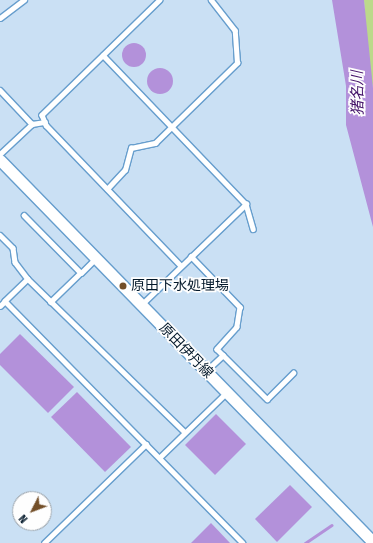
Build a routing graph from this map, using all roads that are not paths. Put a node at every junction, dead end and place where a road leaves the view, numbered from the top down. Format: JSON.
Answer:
{"nodes":[{"id":1,"x":24,"y":0,"type":"edge"},
{"id":2,"x":160,"y":0,"type":"edge"},
{"id":3,"x":211,"y":0,"type":"edge"},
{"id":4,"x":0,"y":18,"type":"edge"},
{"id":5,"x":103,"y":55,"type":"junction"},
{"id":6,"x":0,"y":90,"type":"edge"},
{"id":7,"x":45,"y":122,"type":"junction"},
{"id":8,"x":32,"y":124,"type":"junction"},
{"id":9,"x":173,"y":128,"type":"junction"},
{"id":10,"x":0,"y":154,"type":"edge"},
{"id":11,"x":0,"y":160,"type":"edge"},
{"id":12,"x":107,"y":189,"type":"junction"},
{"id":13,"x":246,"y":204,"type":"junction"},
{"id":14,"x":24,"y":216,"type":"dead end"},
{"id":15,"x":253,"y":230,"type":"dead end"},
{"id":16,"x":0,"y":235,"type":"edge"},
{"id":17,"x":191,"y":256,"type":"junction"},
{"id":18,"x":96,"y":258,"type":"junction"},
{"id":19,"x":181,"y":266,"type":"junction"},
{"id":20,"x":81,"y":273,"type":"junction"},
{"id":21,"x":28,"y":279,"type":"junction"},
{"id":22,"x":5,"y":301,"type":"junction"},
{"id":23,"x":52,"y":302,"type":"junction"},
{"id":24,"x":141,"y":305,"type":"junction"},
{"id":25,"x":0,"y":306,"type":"edge"},
{"id":26,"x":223,"y":355,"type":"junction"},
{"id":27,"x":206,"y":371,"type":"junction"},
{"id":28,"x":293,"y":373,"type":"dead end"},
{"id":29,"x":227,"y":392,"type":"junction"},
{"id":30,"x":185,"y":432,"type":"junction"},
{"id":31,"x":146,"y":444,"type":"junction"},
{"id":32,"x":160,"y":457,"type":"junction"},
{"id":33,"x":373,"y":542,"type":"edge"},
{"id":34,"x":44,"y":543,"type":"edge"},
{"id":35,"x":243,"y":543,"type":"edge"}],
"edges":[{"from":1,"to":4,"type":"lane"},
{"from":2,"to":5,"type":"lane"},
{"from":3,"to":9,"type":"lane"},
{"from":5,"to":7,"type":"lane"},
{"from":5,"to":9,"type":"lane"},
{"from":6,"to":8,"type":"lane"},
{"from":7,"to":8,"type":"lane"},
{"from":7,"to":12,"type":"lane"},
{"from":8,"to":10,"type":"lane"},
{"from":9,"to":12,"type":"lane"},
{"from":9,"to":13,"type":"lane"},
{"from":11,"to":18,"type":"street","name":"原田伊丹線"},
{"from":12,"to":19,"type":"lane"},
{"from":13,"to":15,"type":"lane"},
{"from":13,"to":17,"type":"lane"},
{"from":14,"to":20,"type":"lane"},
{"from":16,"to":21,"type":"lane"},
{"from":17,"to":19,"type":"lane"},
{"from":17,"to":26,"type":"lane"},
{"from":18,"to":20,"type":"lane"},
{"from":18,"to":24,"type":"street","name":"原田伊丹線"},
{"from":19,"to":24,"type":"lane"},
{"from":20,"to":23,"type":"lane"},
{"from":21,"to":22,"type":"lane"},
{"from":21,"to":23,"type":"lane"},
{"from":22,"to":25,"type":"lane"},
{"from":22,"to":31,"type":"lane"},
{"from":23,"to":30,"type":"lane"},
{"from":24,"to":27,"type":"street","name":"原田伊丹線"},
{"from":26,"to":27,"type":"lane"},
{"from":26,"to":28,"type":"lane"},
{"from":27,"to":29,"type":"street","name":"原田伊丹線"},
{"from":29,"to":30,"type":"lane"},
{"from":29,"to":33,"type":"street","name":"原田伊丹線"},
{"from":30,"to":32,"type":"lane"},
{"from":31,"to":32,"type":"lane"},
{"from":31,"to":34,"type":"lane"},
{"from":32,"to":35,"type":"lane"}]}
